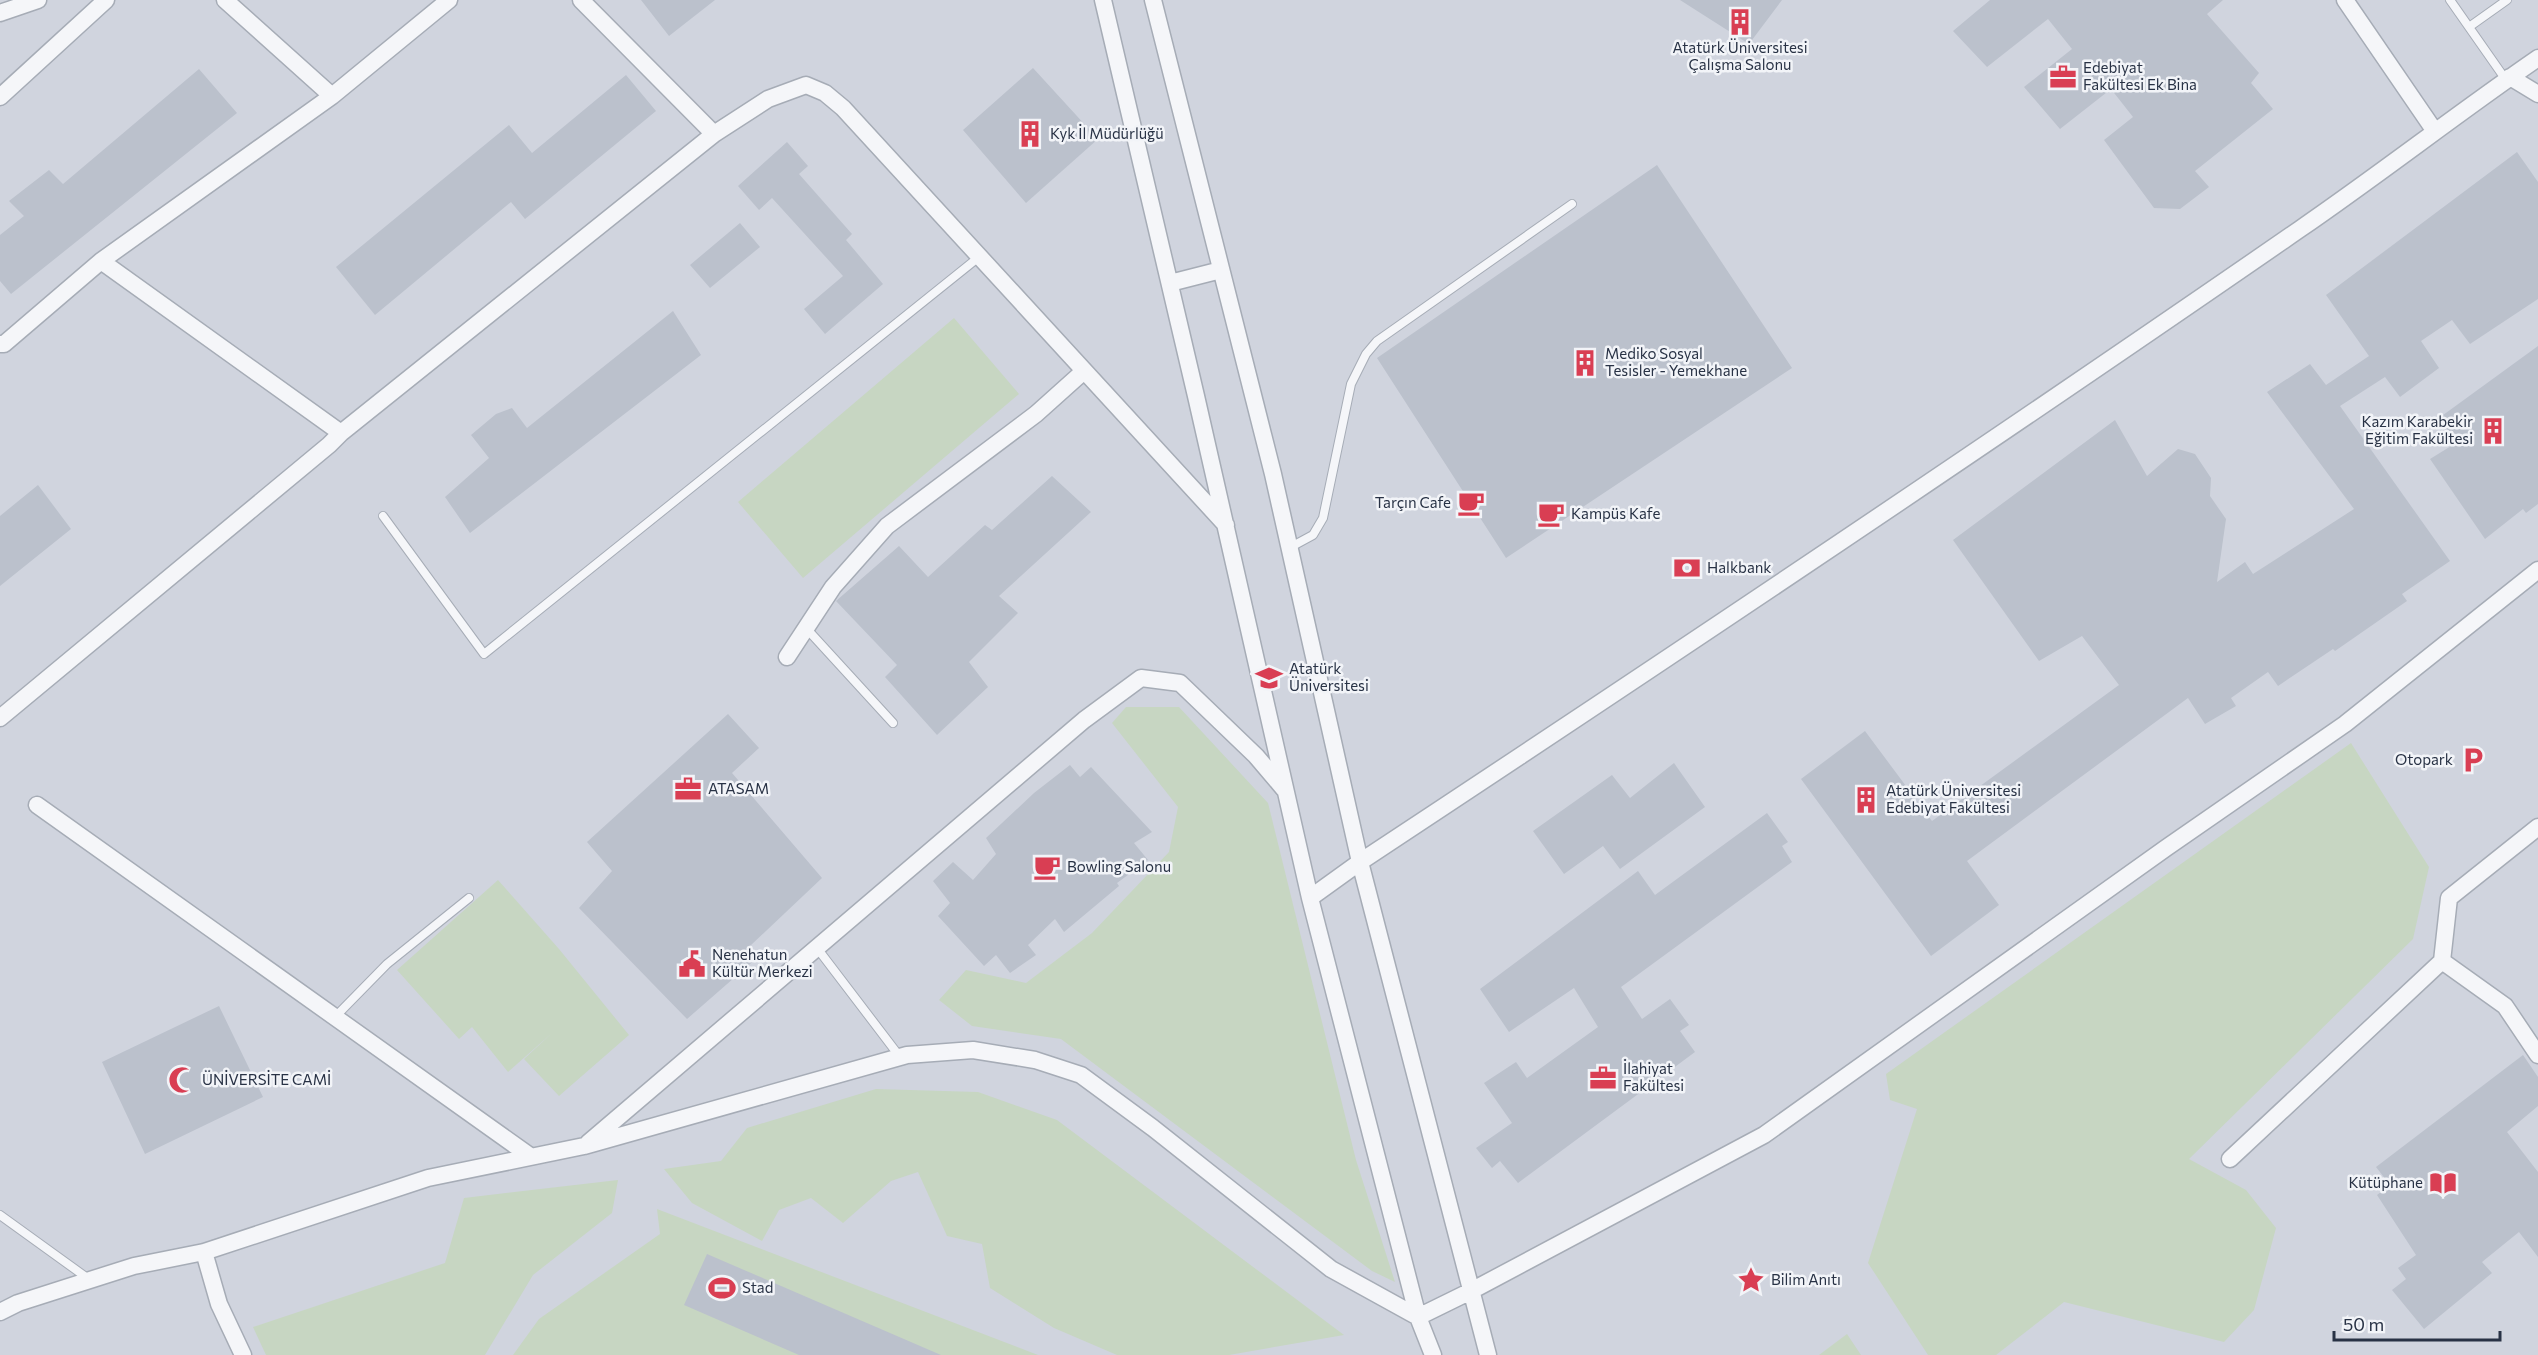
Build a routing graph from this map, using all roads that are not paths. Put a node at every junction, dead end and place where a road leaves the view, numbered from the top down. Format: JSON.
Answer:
{"nodes":[{"id":1,"x":39,"y":0,"type":"edge"},
{"id":2,"x":106,"y":0,"type":"edge"},
{"id":3,"x":225,"y":0,"type":"edge"},
{"id":4,"x":449,"y":0,"type":"edge"},
{"id":5,"x":581,"y":0,"type":"edge"},
{"id":6,"x":1103,"y":0,"type":"edge"},
{"id":7,"x":1153,"y":0,"type":"edge"},
{"id":8,"x":2345,"y":0,"type":"edge"},
{"id":9,"x":2450,"y":0,"type":"edge"},
{"id":10,"x":2507,"y":0,"type":"edge"},
{"id":11,"x":0,"y":13,"type":"edge"},
{"id":12,"x":2469,"y":27,"type":"junction"},
{"id":13,"x":2538,"y":58,"type":"edge"},
{"id":14,"x":2508,"y":79,"type":"junction"},
{"id":15,"x":2538,"y":94,"type":"edge"},
{"id":16,"x":332,"y":96,"type":"junction"},
{"id":17,"x":0,"y":97,"type":"edge"},
{"id":18,"x":2434,"y":130,"type":"junction"},
{"id":19,"x":714,"y":134,"type":"junction"},
{"id":20,"x":1572,"y":204,"type":"dead end"},
{"id":21,"x":979,"y":257,"type":"junction"},
{"id":22,"x":101,"y":261,"type":"junction"},
{"id":23,"x":1221,"y":270,"type":"junction"},
{"id":24,"x":1170,"y":283,"type":"junction"},
{"id":25,"x":0,"y":344,"type":"edge"},
{"id":26,"x":1084,"y":371,"type":"junction"},
{"id":27,"x":340,"y":433,"type":"junction"},
{"id":28,"x":383,"y":516,"type":"dead end"},
{"id":29,"x":1226,"y":525,"type":"junction"},
{"id":30,"x":1289,"y":548,"type":"junction"},
{"id":31,"x":2538,"y":570,"type":"edge"},
{"id":32,"x":806,"y":628,"type":"junction"},
{"id":33,"x":787,"y":657,"type":"dead end"},
{"id":34,"x":0,"y":718,"type":"edge"},
{"id":35,"x":893,"y":723,"type":"dead end"},
{"id":36,"x":1287,"y":792,"type":"junction"},
{"id":37,"x":37,"y":805,"type":"dead end"},
{"id":38,"x":2538,"y":827,"type":"edge"},
{"id":39,"x":1360,"y":862,"type":"junction"},
{"id":40,"x":469,"y":898,"type":"dead end"},
{"id":41,"x":1310,"y":898,"type":"junction"},
{"id":42,"x":817,"y":948,"type":"junction"},
{"id":43,"x":2442,"y":961,"type":"junction"},
{"id":44,"x":336,"y":1017,"type":"junction"},
{"id":45,"x":2538,"y":1055,"type":"edge"},
{"id":46,"x":901,"y":1057,"type":"junction"},
{"id":47,"x":584,"y":1146,"type":"junction"},
{"id":48,"x":530,"y":1156,"type":"junction"},
{"id":49,"x":2230,"y":1159,"type":"dead end"},
{"id":50,"x":0,"y":1215,"type":"edge"},
{"id":51,"x":204,"y":1252,"type":"junction"},
{"id":52,"x":90,"y":1280,"type":"junction"},
{"id":53,"x":1471,"y":1292,"type":"junction"},
{"id":54,"x":0,"y":1312,"type":"edge"},
{"id":55,"x":1418,"y":1317,"type":"junction"},
{"id":56,"x":243,"y":1355,"type":"edge"},
{"id":57,"x":1433,"y":1355,"type":"edge"},
{"id":58,"x":1488,"y":1355,"type":"edge"}],
"edges":[{"from":1,"to":11,"type":"street"},
{"from":2,"to":17,"type":"street"},
{"from":3,"to":16,"type":"street"},
{"from":4,"to":16,"type":"street"},
{"from":5,"to":19,"type":"street"},
{"from":6,"to":24,"type":"street"},
{"from":7,"to":23,"type":"street"},
{"from":8,"to":18,"type":"street"},
{"from":9,"to":12,"type":"lane"},
{"from":10,"to":12,"type":"lane"},
{"from":12,"to":14,"type":"lane"},
{"from":13,"to":14,"type":"street"},
{"from":14,"to":15,"type":"street"},
{"from":14,"to":18,"type":"street"},
{"from":16,"to":22,"type":"street"},
{"from":18,"to":39,"type":"street"},
{"from":19,"to":21,"type":"street"},
{"from":19,"to":27,"type":"street"},
{"from":20,"to":30,"type":"lane"},
{"from":21,"to":26,"type":"street"},
{"from":21,"to":28,"type":"lane"},
{"from":22,"to":25,"type":"street"},
{"from":22,"to":27,"type":"street"},
{"from":23,"to":24,"type":"street"},
{"from":23,"to":30,"type":"street"},
{"from":24,"to":29,"type":"street"},
{"from":26,"to":29,"type":"street"},
{"from":26,"to":32,"type":"street"},
{"from":27,"to":34,"type":"street"},
{"from":29,"to":36,"type":"street"},
{"from":30,"to":39,"type":"street"},
{"from":31,"to":53,"type":"street"},
{"from":32,"to":33,"type":"street"},
{"from":32,"to":35,"type":"lane"},
{"from":36,"to":41,"type":"street"},
{"from":36,"to":42,"type":"street"},
{"from":37,"to":44,"type":"street"},
{"from":38,"to":43,"type":"street"},
{"from":39,"to":41,"type":"street"},
{"from":39,"to":53,"type":"street"},
{"from":40,"to":44,"type":"lane"},
{"from":41,"to":55,"type":"street"},
{"from":42,"to":46,"type":"lane"},
{"from":42,"to":47,"type":"street"},
{"from":43,"to":45,"type":"street"},
{"from":43,"to":49,"type":"street"},
{"from":44,"to":48,"type":"street"},
{"from":46,"to":47,"type":"street"},
{"from":46,"to":55,"type":"street"},
{"from":47,"to":48,"type":"street"},
{"from":48,"to":51,"type":"street"},
{"from":50,"to":52,"type":"lane"},
{"from":51,"to":52,"type":"street"},
{"from":51,"to":56,"type":"street"},
{"from":52,"to":54,"type":"street"},
{"from":53,"to":55,"type":"street"},
{"from":53,"to":58,"type":"street"},
{"from":55,"to":57,"type":"street"}]}
